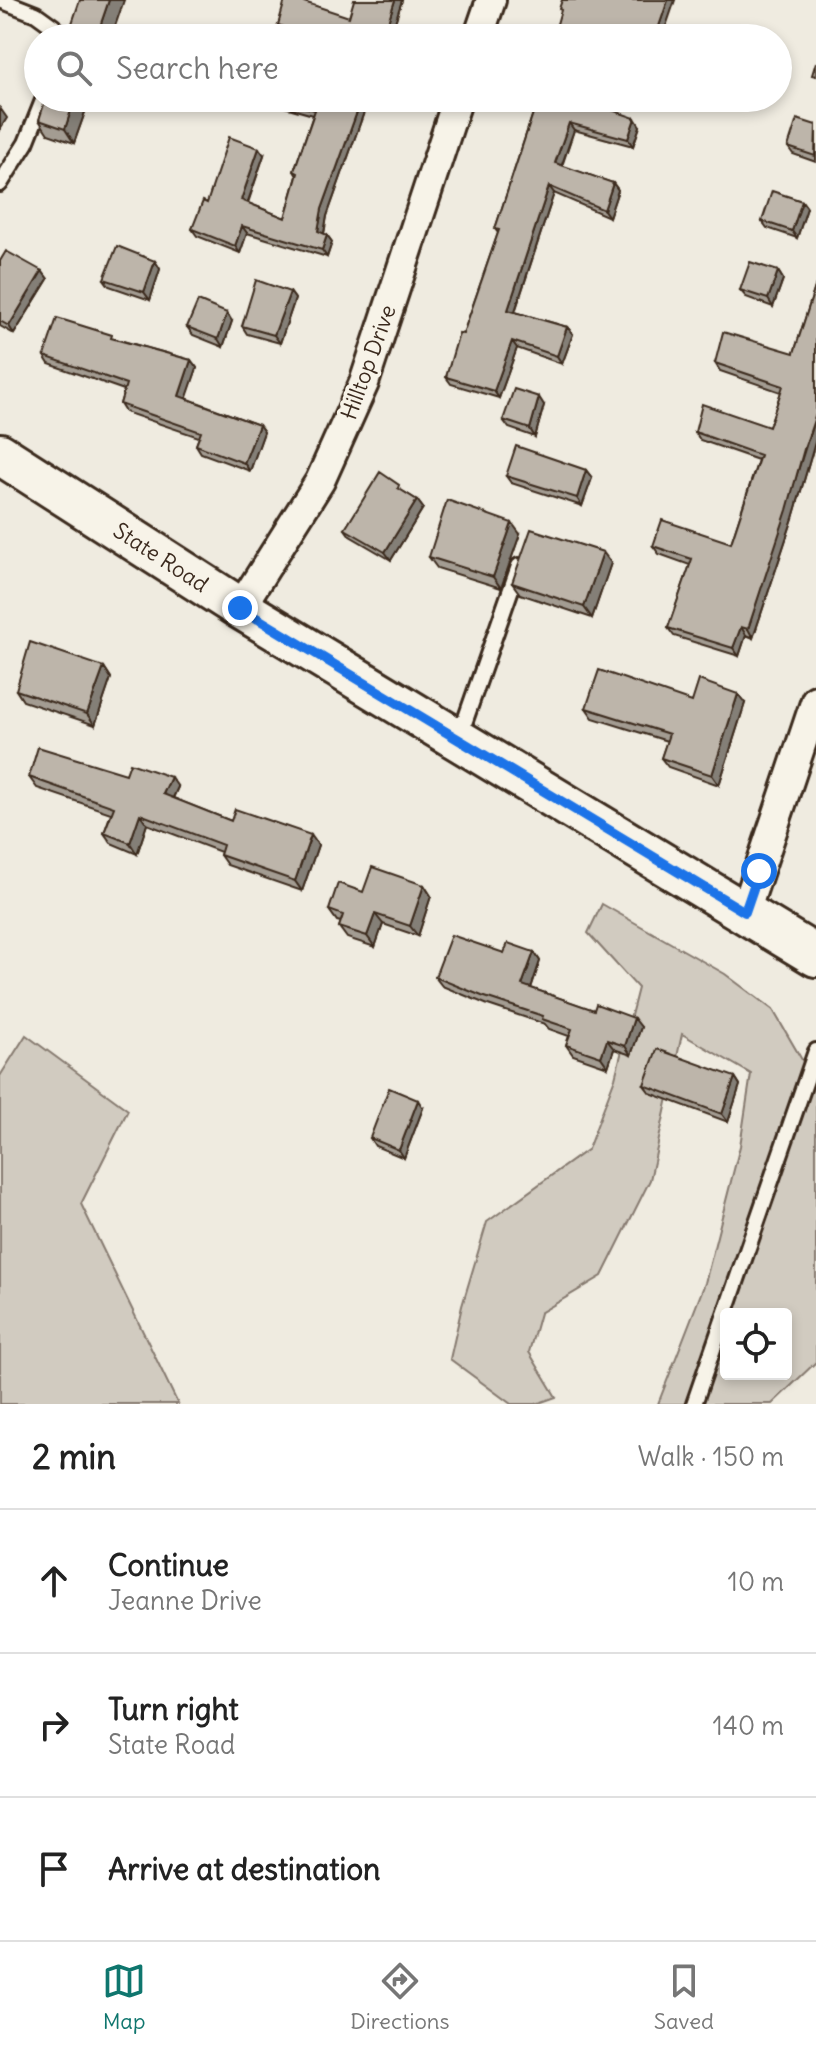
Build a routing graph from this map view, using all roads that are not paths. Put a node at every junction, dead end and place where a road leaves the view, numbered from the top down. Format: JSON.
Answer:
{"nodes":[{"id":1,"x":0,"y":0,"type":"edge"},
{"id":2,"x":491,"y":0,"type":"edge"},
{"id":3,"x":50,"y":24,"type":"edge"},
{"id":4,"x":483,"y":24,"type":"edge"},
{"id":5,"x":38,"y":112,"type":"edge"},
{"id":6,"x":453,"y":112,"type":"edge"},
{"id":7,"x":0,"y":184,"type":"edge"},
{"id":8,"x":0,"y":454,"type":"edge"},
{"id":9,"x":523,"y":554,"type":"edge"},
{"id":10,"x":240,"y":608,"type":"junction"},
{"id":11,"x":816,"y":700,"type":"edge"},
{"id":12,"x":459,"y":740,"type":"junction"},
{"id":13,"x":745,"y":912,"type":"junction"},
{"id":14,"x":816,"y":956,"type":"edge"},
{"id":15,"x":816,"y":1051,"type":"edge"},
{"id":16,"x":694,"y":1404,"type":"edge"}],
"edges":[{"from":1,"to":3,"type":"lane"},
{"from":2,"to":4,"type":"street"},
{"from":5,"to":7,"type":"lane"},
{"from":6,"to":10,"type":"street","name":"Hilltop Drive"},
{"from":8,"to":10,"type":"main road","name":"State Road"},
{"from":9,"to":12,"type":"lane"},
{"from":10,"to":12,"type":"main road","name":"State Road"},
{"from":11,"to":13,"type":"street"},
{"from":12,"to":13,"type":"main road","name":"State Road"},
{"from":13,"to":14,"type":"main road","name":"State Road"},
{"from":15,"to":16,"type":"lane"}]}
